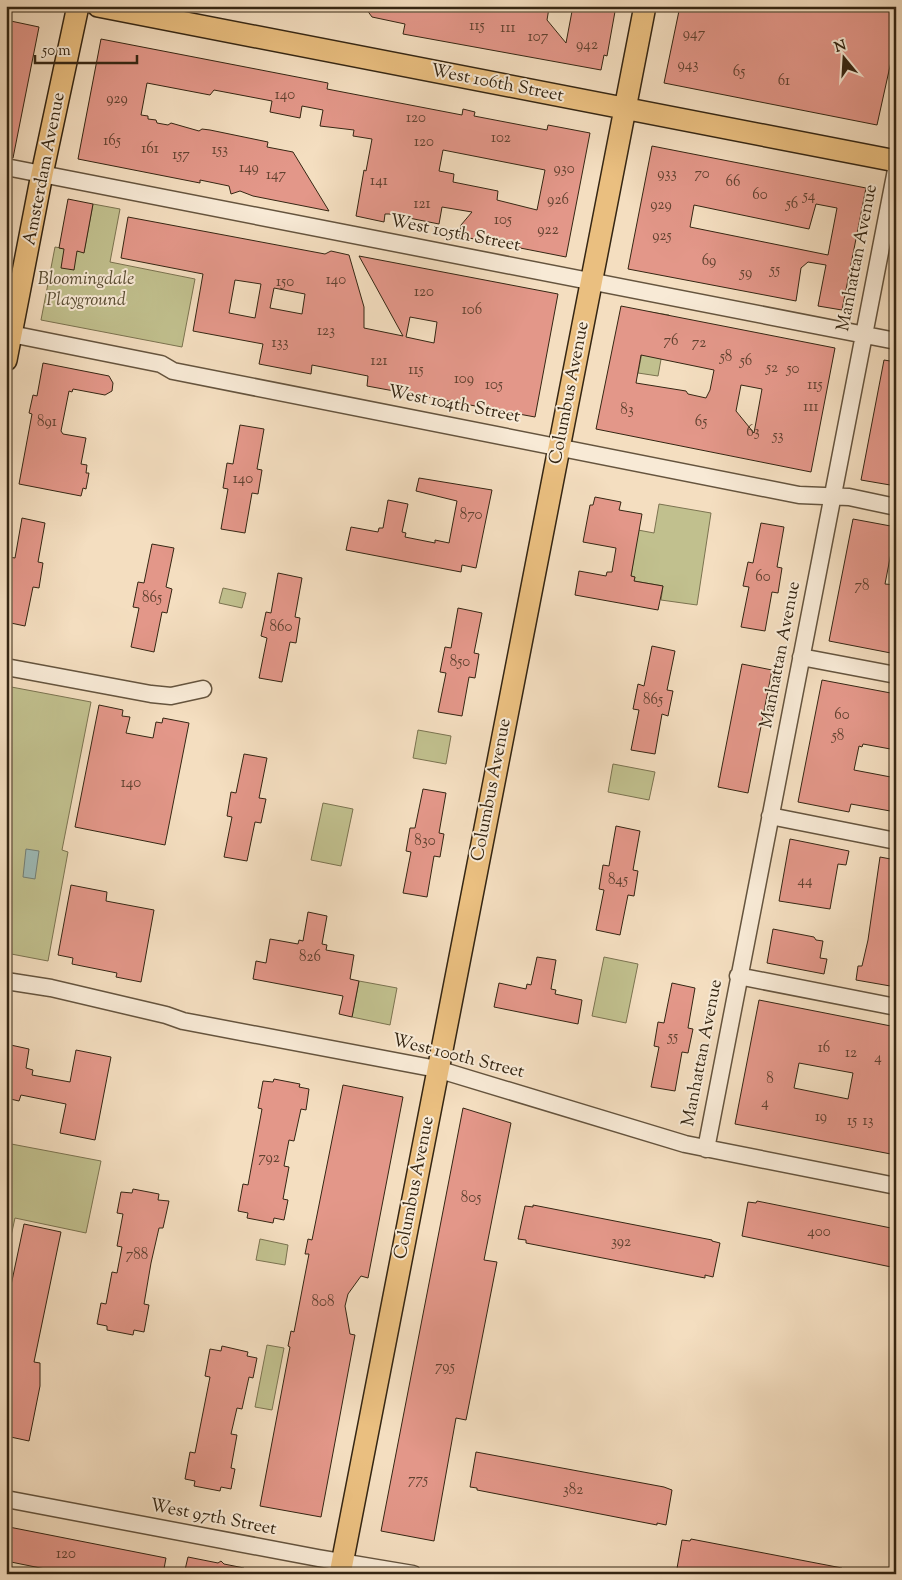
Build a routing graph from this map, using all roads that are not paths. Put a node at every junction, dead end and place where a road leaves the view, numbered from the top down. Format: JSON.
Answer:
{"nodes":[{"id":1,"x":78,"y":6,"type":"edge"},
{"id":2,"x":98,"y":6,"type":"edge"},
{"id":3,"x":645,"y":6,"type":"edge"},
{"id":4,"x":626,"y":109,"type":"junction"},
{"id":5,"x":896,"y":161,"type":"edge"},
{"id":6,"x":6,"y":167,"type":"edge"},
{"id":7,"x":896,"y":170,"type":"edge"},
{"id":8,"x":42,"y":174,"type":"junction"},
{"id":9,"x":592,"y":281,"type":"junction"},
{"id":10,"x":9,"y":334,"type":"edge"},
{"id":11,"x":864,"y":335,"type":"junction"},
{"id":12,"x":896,"y":341,"type":"edge"},
{"id":13,"x":6,"y":360,"type":"edge"},
{"id":14,"x":559,"y":447,"type":"junction"},
{"id":15,"x":832,"y":498,"type":"junction"},
{"id":16,"x":896,"y":507,"type":"edge"},
{"id":17,"x":801,"y":657,"type":"junction"},
{"id":18,"x":6,"y":667,"type":"edge"},
{"id":19,"x":896,"y":675,"type":"edge"},
{"id":20,"x":203,"y":690,"type":"dead end"},
{"id":21,"x":770,"y":816,"type":"junction"},
{"id":22,"x":896,"y":841,"type":"edge"},
{"id":23,"x":738,"y":976,"type":"junction"},
{"id":24,"x":6,"y":981,"type":"edge"},
{"id":25,"x":896,"y":1007,"type":"edge"},
{"id":26,"x":437,"y":1069,"type":"junction"},
{"id":27,"x":706,"y":1149,"type":"junction"},
{"id":28,"x":896,"y":1186,"type":"edge"},
{"id":29,"x":6,"y":1499,"type":"edge"},
{"id":30,"x":341,"y":1568,"type":"edge"},
{"id":31,"x":413,"y":1574,"type":"edge"}],
"edges":[{"from":1,"to":8,"type":"main road","name":"Amsterdam Avenue"},
{"from":2,"to":4,"type":"main road","name":"West 106th Street"},
{"from":3,"to":4,"type":"main road","name":"Columbus Avenue"},
{"from":4,"to":5,"type":"main road","name":"West 106th Street"},
{"from":4,"to":9,"type":"main road","name":"Columbus Avenue"},
{"from":6,"to":8,"type":"street","name":"West 105th Street"},
{"from":7,"to":11,"type":"street","name":"Manhattan Avenue"},
{"from":8,"to":9,"type":"street","name":"West 105th Street"},
{"from":8,"to":10,"type":"main road","name":"Amsterdam Avenue"},
{"from":9,"to":11,"type":"street","name":"West 105th Street"},
{"from":9,"to":14,"type":"main road","name":"Columbus Avenue"},
{"from":10,"to":13,"type":"main road","name":"Amsterdam Avenue"},
{"from":10,"to":14,"type":"street","name":"West 104th Street"},
{"from":11,"to":12,"type":"street","name":"West 105th Street"},
{"from":11,"to":15,"type":"street","name":"Manhattan Avenue"},
{"from":14,"to":15,"type":"street","name":"West 104th Street"},
{"from":14,"to":26,"type":"main road","name":"Columbus Avenue"},
{"from":15,"to":16,"type":"street","name":"West 104th Street"},
{"from":15,"to":17,"type":"street","name":"Manhattan Avenue"},
{"from":17,"to":19,"type":"street"},
{"from":17,"to":21,"type":"street","name":"Manhattan Avenue"},
{"from":18,"to":20,"type":"street"},
{"from":21,"to":22,"type":"street"},
{"from":21,"to":23,"type":"street","name":"Manhattan Avenue"},
{"from":23,"to":25,"type":"street"},
{"from":23,"to":27,"type":"street","name":"Manhattan Avenue"},
{"from":24,"to":26,"type":"street","name":"West 100th Street"},
{"from":26,"to":27,"type":"street","name":"West 100th Street"},
{"from":26,"to":30,"type":"main road","name":"Columbus Avenue"},
{"from":27,"to":28,"type":"street","name":"West 100th Street"},
{"from":29,"to":30,"type":"street","name":"West 97th Street"},
{"from":30,"to":31,"type":"street","name":"West 97th Street"}]}
